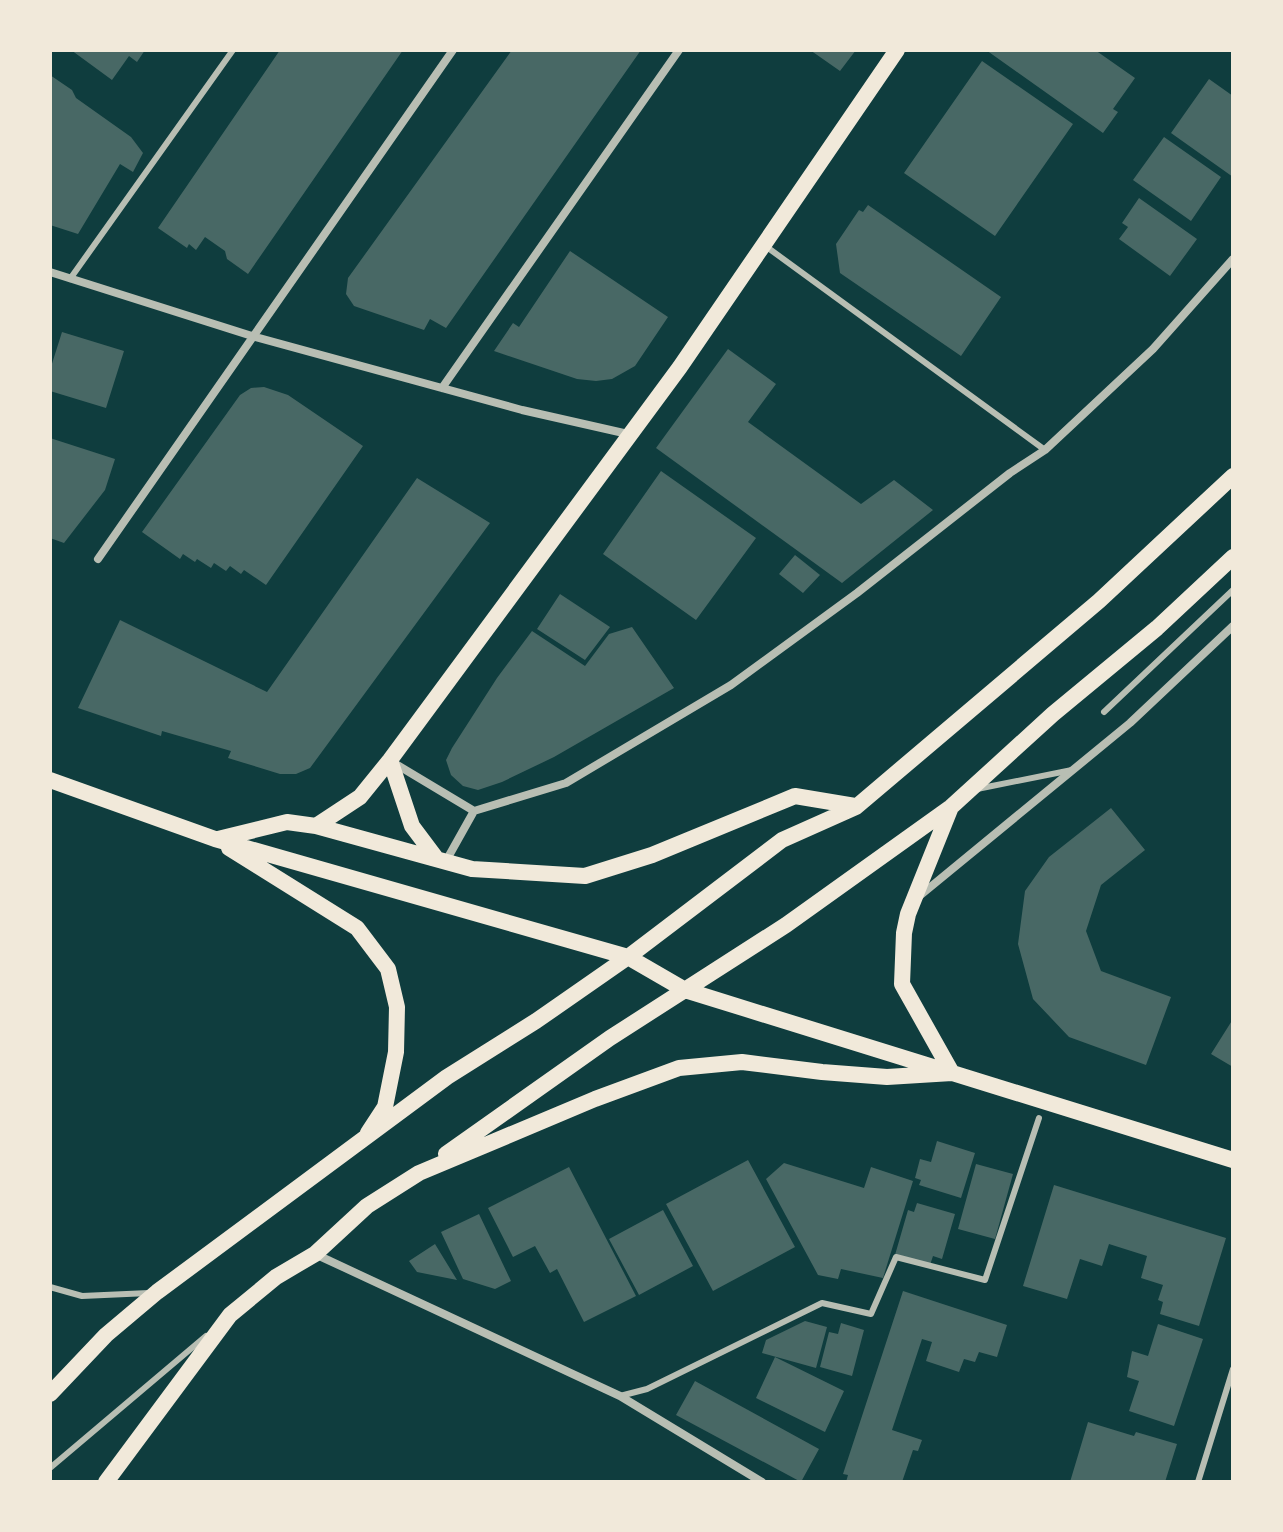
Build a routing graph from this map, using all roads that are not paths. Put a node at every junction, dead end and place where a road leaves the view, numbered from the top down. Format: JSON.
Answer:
{"nodes":[{"id":1,"x":233,"y":50,"type":"edge"},
{"id":2,"x":453,"y":50,"type":"edge"},
{"id":3,"x":679,"y":50,"type":"edge"},
{"id":4,"x":897,"y":50,"type":"edge"},
{"id":5,"x":763,"y":245,"type":"junction"},
{"id":6,"x":1233,"y":259,"type":"edge"},
{"id":7,"x":50,"y":272,"type":"edge"},
{"id":8,"x":70,"y":279,"type":"junction"},
{"id":9,"x":252,"y":336,"type":"junction"},
{"id":10,"x":442,"y":388,"type":"junction"},
{"id":11,"x":628,"y":434,"type":"junction"},
{"id":12,"x":1045,"y":450,"type":"junction"},
{"id":13,"x":1233,"y":476,"type":"edge"},
{"id":14,"x":1233,"y":557,"type":"edge"},
{"id":15,"x":98,"y":559,"type":"dead end"},
{"id":16,"x":1233,"y":590,"type":"edge"},
{"id":17,"x":1233,"y":626,"type":"edge"},
{"id":18,"x":1104,"y":712,"type":"dead end"},
{"id":19,"x":390,"y":760,"type":"junction"},
{"id":20,"x":1073,"y":770,"type":"junction"},
{"id":21,"x":50,"y":780,"type":"edge"},
{"id":22,"x":970,"y":790,"type":"junction"},
{"id":23,"x":856,"y":807,"type":"junction"},
{"id":24,"x":951,"y":807,"type":"junction"},
{"id":25,"x":474,"y":811,"type":"junction"},
{"id":26,"x":316,"y":826,"type":"junction"},
{"id":27,"x":215,"y":839,"type":"junction"},
{"id":28,"x":441,"y":860,"type":"junction"},
{"id":29,"x":913,"y":901,"type":"junction"},
{"id":30,"x":628,"y":957,"type":"junction"},
{"id":31,"x":685,"y":990,"type":"junction"},
{"id":32,"x":952,"y":1073,"type":"junction"},
{"id":33,"x":1039,"y":1118,"type":"dead end"},
{"id":34,"x":363,"y":1141,"type":"junction"},
{"id":35,"x":1233,"y":1160,"type":"edge"},
{"id":36,"x":419,"y":1173,"type":"junction"},
{"id":37,"x":315,"y":1254,"type":"junction"},
{"id":38,"x":50,"y":1287,"type":"edge"},
{"id":39,"x":157,"y":1292,"type":"junction"},
{"id":40,"x":230,"y":1315,"type":"junction"},
{"id":41,"x":1233,"y":1369,"type":"edge"},
{"id":42,"x":50,"y":1394,"type":"edge"},
{"id":43,"x":620,"y":1396,"type":"junction"},
{"id":44,"x":50,"y":1468,"type":"edge"},
{"id":45,"x":106,"y":1482,"type":"edge"},
{"id":46,"x":762,"y":1482,"type":"edge"},
{"id":47,"x":1198,"y":1482,"type":"edge"}],
"edges":[{"from":1,"to":8,"type":"lane"},
{"from":2,"to":9,"type":"street"},
{"from":3,"to":10,"type":"street"},
{"from":4,"to":5,"type":"main road"},
{"from":5,"to":11,"type":"main road"},
{"from":5,"to":12,"type":"lane"},
{"from":6,"to":12,"type":"street"},
{"from":7,"to":8,"type":"street"},
{"from":8,"to":9,"type":"street"},
{"from":9,"to":10,"type":"street"},
{"from":9,"to":15,"type":"street"},
{"from":10,"to":11,"type":"street"},
{"from":11,"to":19,"type":"main road"},
{"from":12,"to":25,"type":"street"},
{"from":13,"to":23,"type":"main road"},
{"from":14,"to":22,"type":"main road"},
{"from":16,"to":18,"type":"lane"},
{"from":17,"to":20,"type":"street"},
{"from":19,"to":25,"type":"street"},
{"from":19,"to":26,"type":"main road"},
{"from":19,"to":28,"type":"main road"},
{"from":20,"to":22,"type":"lane"},
{"from":20,"to":29,"type":"street"},
{"from":21,"to":27,"type":"main road"},
{"from":22,"to":24,"type":"main road"},
{"from":23,"to":28,"type":"main road"},
{"from":23,"to":30,"type":"main road"},
{"from":24,"to":29,"type":"main road"},
{"from":24,"to":31,"type":"main road"},
{"from":25,"to":28,"type":"street"},
{"from":26,"to":27,"type":"main road"},
{"from":26,"to":28,"type":"main road"},
{"from":27,"to":30,"type":"main road"},
{"from":27,"to":34,"type":"main road"},
{"from":29,"to":32,"type":"main road"},
{"from":30,"to":31,"type":"main road"},
{"from":30,"to":34,"type":"main road"},
{"from":31,"to":32,"type":"main road"},
{"from":31,"to":36,"type":"main road"},
{"from":32,"to":35,"type":"main road"},
{"from":32,"to":36,"type":"main road"},
{"from":33,"to":43,"type":"lane"},
{"from":34,"to":39,"type":"main road"},
{"from":36,"to":37,"type":"main road"},
{"from":37,"to":40,"type":"main road"},
{"from":37,"to":43,"type":"street"},
{"from":38,"to":39,"type":"lane"},
{"from":39,"to":42,"type":"main road"},
{"from":40,"to":44,"type":"lane"},
{"from":40,"to":45,"type":"main road"},
{"from":41,"to":47,"type":"lane"},
{"from":43,"to":46,"type":"street"}]}
